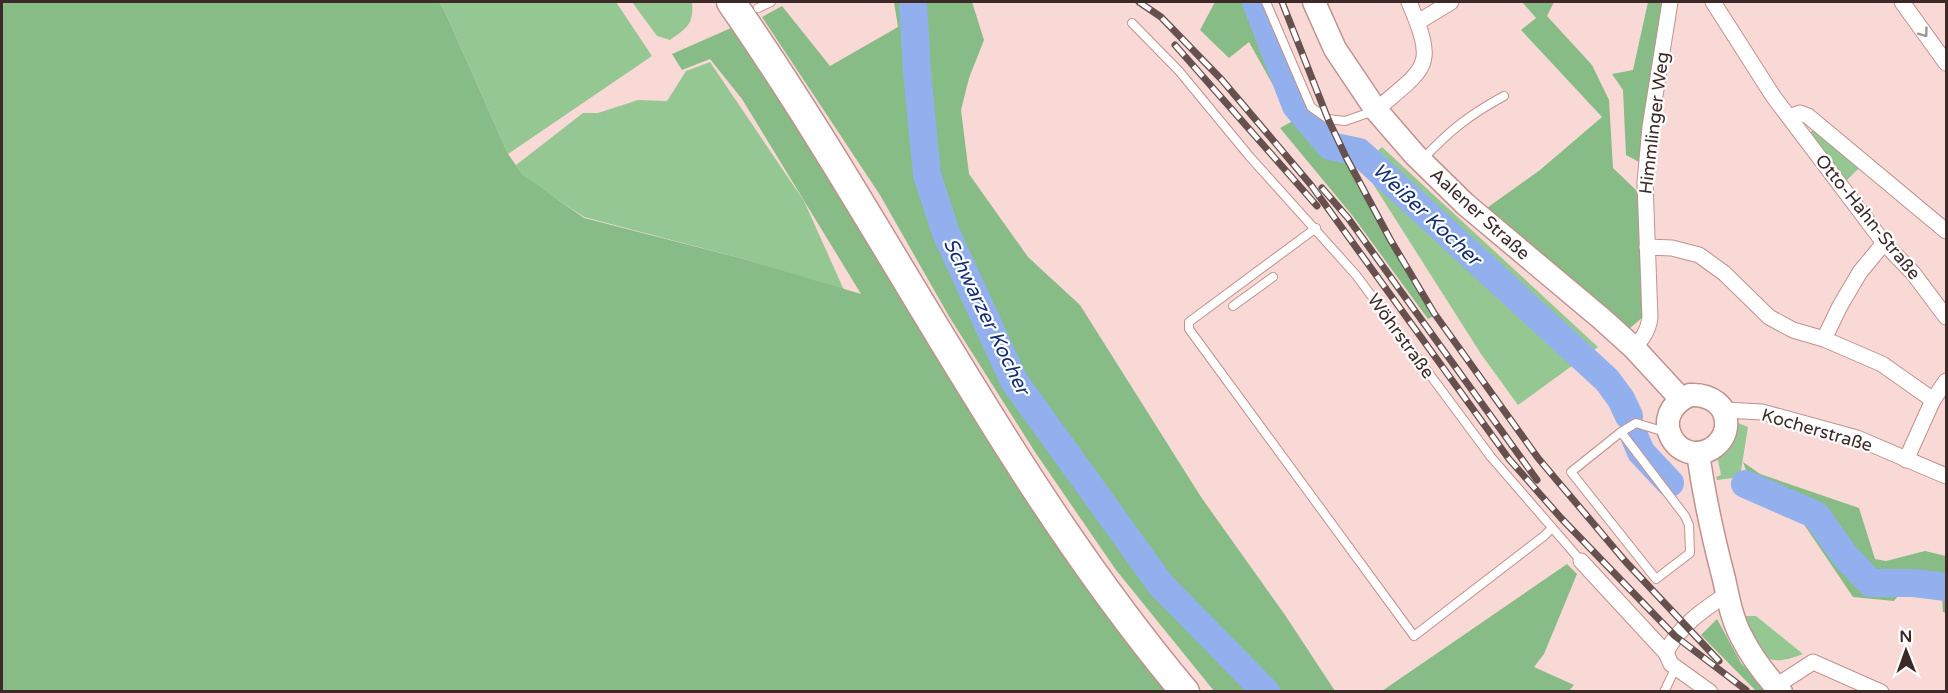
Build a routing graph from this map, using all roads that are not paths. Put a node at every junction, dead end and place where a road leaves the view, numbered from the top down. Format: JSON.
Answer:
{"nodes":[{"id":1,"x":731,"y":2,"type":"edge"},
{"id":2,"x":771,"y":2,"type":"edge"},
{"id":3,"x":1266,"y":2,"type":"edge"},
{"id":4,"x":1315,"y":2,"type":"edge"},
{"id":5,"x":1409,"y":2,"type":"edge"},
{"id":6,"x":1451,"y":2,"type":"edge"},
{"id":7,"x":1670,"y":2,"type":"edge"},
{"id":8,"x":1713,"y":2,"type":"edge"},
{"id":9,"x":1902,"y":2,"type":"edge"},
{"id":10,"x":758,"y":8,"type":"dead end"},
{"id":11,"x":1418,"y":22,"type":"junction"},
{"id":12,"x":1132,"y":23,"type":"dead end"},
{"id":13,"x":1947,"y":63,"type":"edge"},
{"id":14,"x":1504,"y":96,"type":"dead end"},
{"id":15,"x":1376,"y":110,"type":"junction"},
{"id":16,"x":1789,"y":117,"type":"junction"},
{"id":17,"x":1421,"y":162,"type":"junction"},
{"id":18,"x":1316,"y":228,"type":"junction"},
{"id":19,"x":1947,"y":231,"type":"edge"},
{"id":20,"x":1884,"y":243,"type":"junction"},
{"id":21,"x":1647,"y":247,"type":"junction"},
{"id":22,"x":1273,"y":277,"type":"dead end"},
{"id":23,"x":1233,"y":306,"type":"dead end"},
{"id":24,"x":1947,"y":317,"type":"edge"},
{"id":25,"x":1824,"y":339,"type":"junction"},
{"id":26,"x":1634,"y":348,"type":"junction"},
{"id":27,"x":1947,"y":381,"type":"edge"},
{"id":28,"x":1681,"y":399,"type":"junction"},
{"id":29,"x":1934,"y":400,"type":"junction"},
{"id":30,"x":1725,"y":410,"type":"junction"},
{"id":31,"x":1621,"y":432,"type":"junction"},
{"id":32,"x":1669,"y":433,"type":"junction"},
{"id":33,"x":1698,"y":453,"type":"junction"},
{"id":34,"x":1906,"y":460,"type":"junction"},
{"id":35,"x":1947,"y":476,"type":"edge"},
{"id":36,"x":1552,"y":528,"type":"junction"},
{"id":37,"x":1581,"y":561,"type":"joint"},
{"id":38,"x":1727,"y":594,"type":"junction"},
{"id":39,"x":1666,"y":653,"type":"junction"},
{"id":40,"x":1676,"y":667,"type":"junction"},
{"id":41,"x":1778,"y":689,"type":"edge"},
{"id":42,"x":1185,"y":692,"type":"edge"},
{"id":43,"x":1664,"y":692,"type":"edge"},
{"id":44,"x":1710,"y":692,"type":"edge"},
{"id":45,"x":1881,"y":692,"type":"edge"}],
"edges":[{"from":1,"to":42,"type":"highway"},
{"from":2,"to":10,"type":"lane"},
{"from":3,"to":15,"type":"lane"},
{"from":4,"to":15,"type":"street","name":"Aalener Straße"},
{"from":5,"to":11,"type":"street"},
{"from":6,"to":11,"type":"street"},
{"from":7,"to":21,"type":"street","name":"Himmlinger Weg"},
{"from":8,"to":16,"type":"street","name":"Otto-Hahn-Straße"},
{"from":9,"to":13,"type":"street","one_way":true},
{"from":11,"to":15,"type":"street"},
{"from":12,"to":18,"type":"lane","name":"Wöhrstraße"},
{"from":14,"to":17,"type":"lane"},
{"from":15,"to":17,"type":"street","name":"Aalener Straße"},
{"from":16,"to":19,"type":"street","name":"Otto-Hahn-Straße"},
{"from":16,"to":20,"type":"street","name":"Otto-Hahn-Straße"},
{"from":17,"to":26,"type":"street","name":"Aalener Straße"},
{"from":18,"to":36,"type":"lane","name":"Wöhrstraße"},
{"from":18,"to":36,"type":"lane"},
{"from":20,"to":24,"type":"street","name":"Otto-Hahn-Straße"},
{"from":20,"to":25,"type":"street"},
{"from":21,"to":25,"type":"street"},
{"from":21,"to":26,"type":"street","name":"Himmlinger Weg"},
{"from":22,"to":23,"type":"lane"},
{"from":25,"to":29,"type":"street"},
{"from":26,"to":28,"type":"street","name":"Aalener Straße"},
{"from":27,"to":29,"type":"street"},
{"from":28,"to":30,"type":"street"},
{"from":28,"to":32,"type":"street"},
{"from":29,"to":34,"type":"street"},
{"from":30,"to":33,"type":"street"},
{"from":30,"to":34,"type":"street","name":"Kocherstraße"},
{"from":31,"to":31,"type":"lane"},
{"from":31,"to":32,"type":"lane"},
{"from":32,"to":33,"type":"street"},
{"from":33,"to":38,"type":"street"},
{"from":34,"to":35,"type":"street","name":"Kocherstraße"},
{"from":36,"to":37,"type":"lane","name":"Wöhrstraße"},
{"from":37,"to":39,"type":"street","name":"Wöhrstraße"},
{"from":38,"to":39,"type":"street"},
{"from":38,"to":41,"type":"street"},
{"from":39,"to":40,"type":"street","name":"Wöhrstraße"},
{"from":40,"to":43,"type":"lane"},
{"from":40,"to":44,"type":"street","name":"Wöhrstraße"},
{"from":41,"to":45,"type":"street"}]}
